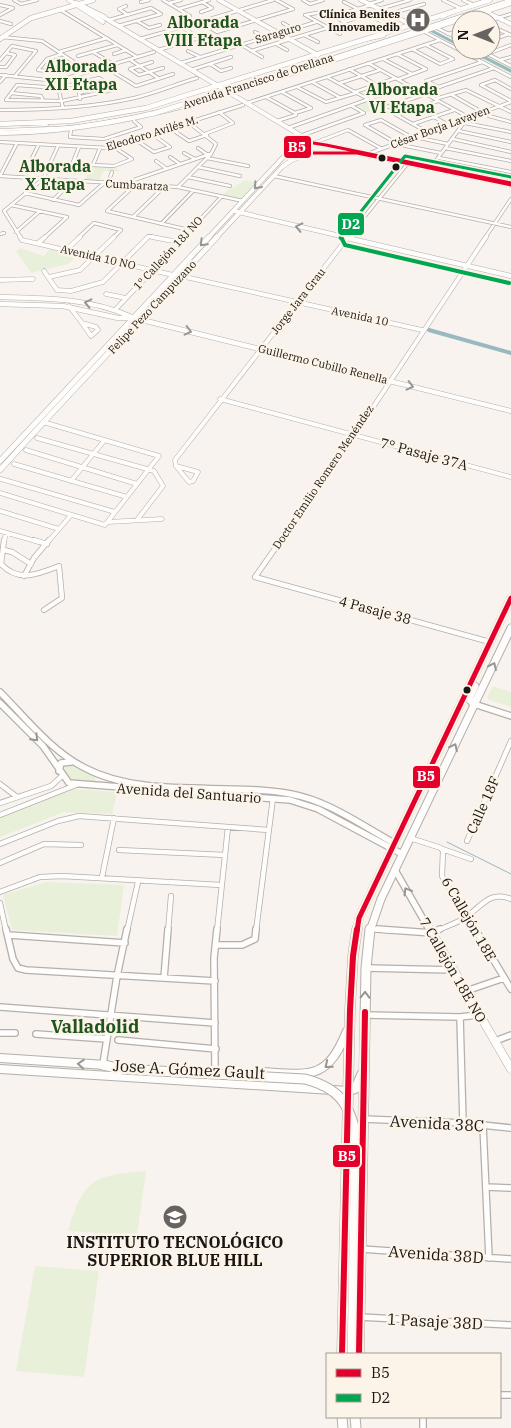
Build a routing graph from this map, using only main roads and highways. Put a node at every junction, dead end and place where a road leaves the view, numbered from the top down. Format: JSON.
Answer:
{"nodes":[{"id":1,"x":93,"y":0,"type":"edge"},
{"id":2,"x":488,"y":0,"type":"edge"},
{"id":3,"x":498,"y":0,"type":"edge"},
{"id":4,"x":511,"y":1,"type":"edge"},
{"id":5,"x":76,"y":2,"type":"edge"},
{"id":6,"x":460,"y":10,"type":"edge"},
{"id":7,"x":479,"y":10,"type":"edge"},
{"id":8,"x":486,"y":10,"type":"edge"},
{"id":9,"x":451,"y":13,"type":"edge"},
{"id":10,"x":451,"y":14,"type":"edge"},
{"id":11,"x":440,"y":18,"type":"junction"},
{"id":12,"x":102,"y":19,"type":"junction"},
{"id":13,"x":451,"y":19,"type":"edge"},
{"id":14,"x":451,"y":22,"type":"edge"},
{"id":15,"x":117,"y":25,"type":"junction"},
{"id":16,"x":384,"y":36,"type":"junction"},
{"id":17,"x":1,"y":37,"type":"edge"},
{"id":18,"x":401,"y":38,"type":"junction"},
{"id":19,"x":362,"y":40,"type":"junction"},
{"id":20,"x":378,"y":42,"type":"junction"},
{"id":21,"x":156,"y":51,"type":"junction"},
{"id":22,"x":303,"y":64,"type":"junction"},
{"id":23,"x":243,"y":78,"type":"junction"},
{"id":24,"x":254,"y":85,"type":"junction"},
{"id":25,"x":216,"y":87,"type":"junction"},
{"id":26,"x":227,"y":94,"type":"junction"},
{"id":27,"x":187,"y":96,"type":"junction"},
{"id":28,"x":200,"y":103,"type":"junction"},
{"id":29,"x":245,"y":104,"type":"junction"},
{"id":30,"x":150,"y":112,"type":"junction"},
{"id":31,"x":21,"y":124,"type":"junction"},
{"id":32,"x":0,"y":125,"type":"edge"},
{"id":33,"x":52,"y":125,"type":"junction"},
{"id":34,"x":64,"y":128,"type":"junction"},
{"id":35,"x":0,"y":132,"type":"edge"},
{"id":36,"x":31,"y":133,"type":"junction"},
{"id":37,"x":314,"y":143,"type":"junction"},
{"id":38,"x":297,"y":146,"type":"junction"},
{"id":39,"x":313,"y":153,"type":"junction"},
{"id":40,"x":511,"y":184,"type":"edge"},
{"id":41,"x":238,"y":207,"type":"junction"},
{"id":42,"x":245,"y":208,"type":"junction"},
{"id":43,"x":65,"y":394,"type":"junction"},
{"id":44,"x":0,"y":461,"type":"edge"},
{"id":45,"x":0,"y":470,"type":"edge"},
{"id":46,"x":511,"y":598,"type":"edge"},
{"id":47,"x":511,"y":628,"type":"edge"},
{"id":48,"x":486,"y":651,"type":"junction"},
{"id":49,"x":474,"y":704,"type":"junction"},
{"id":50,"x":350,"y":1023,"type":"junction"},
{"id":51,"x":0,"y":1058,"type":"edge"},
{"id":52,"x":365,"y":1062,"type":"junction"},
{"id":53,"x":103,"y":1065,"type":"junction"},
{"id":54,"x":0,"y":1069,"type":"edge"},
{"id":55,"x":348,"y":1091,"type":"junction"},
{"id":56,"x":342,"y":1353,"type":"edge"},
{"id":57,"x":352,"y":1353,"type":"edge"},
{"id":58,"x":359,"y":1353,"type":"edge"}],
"edges":[{"from":1,"to":5,"type":"main road"},
{"from":2,"to":6,"type":"main road","name":"Avenida Francisco de Orellana"},
{"from":3,"to":11,"type":"highway","name":"Avenida Francisco de Orellana"},
{"from":4,"to":7,"type":"highway","name":"Avenida Francisco de Orellana"},
{"from":4,"to":8,"type":"main road","name":"Avenida Francisco de Orellana"},
{"from":5,"to":12,"type":"main road"},
{"from":5,"to":17,"type":"main road"},
{"from":5,"to":17,"type":"main road"},
{"from":9,"to":19,"type":"main road","name":"Avenida Francisco de Orellana"},
{"from":10,"to":11,"type":"highway"},
{"from":11,"to":16,"type":"highway","name":"Avenida Francisco de Orellana"},
{"from":12,"to":15,"type":"main road"},
{"from":12,"to":15,"type":"main road"},
{"from":12,"to":21,"type":"main road"},
{"from":13,"to":20,"type":"highway","name":"Avenida Francisco de Orellana"},
{"from":14,"to":18,"type":"main road","name":"Avenida Francisco de Orellana"},
{"from":15,"to":21,"type":"main road"},
{"from":16,"to":19,"type":"highway"},
{"from":16,"to":22,"type":"highway","name":"Avenida Francisco de Orellana"},
{"from":18,"to":20,"type":"highway"},
{"from":18,"to":24,"type":"main road","name":"Avenida Francisco de Orellana"},
{"from":19,"to":23,"type":"main road","name":"Avenida Francisco de Orellana"},
{"from":20,"to":22,"type":"highway","name":"Avenida Francisco de Orellana"},
{"from":21,"to":25,"type":"main road"},
{"from":22,"to":30,"type":"highway","name":"Avenida Francisco de Orellana","bridge":true},
{"from":23,"to":24,"type":"main road"},
{"from":23,"to":25,"type":"main road","name":"Avenida Francisco de Orellana"},
{"from":24,"to":26,"type":"main road","name":"Avenida Francisco de Orellana"},
{"from":25,"to":26,"type":"main road"},
{"from":25,"to":27,"type":"main road","name":"Avenida Francisco de Orellana"},
{"from":26,"to":28,"type":"main road","name":"Avenida Francisco de Orellana"},
{"from":26,"to":29,"type":"main road"},
{"from":27,"to":28,"type":"main road"},
{"from":27,"to":31,"type":"main road","name":"Avenida Francisco de Orellana"},
{"from":28,"to":36,"type":"main road","name":"Avenida Francisco de Orellana"},
{"from":29,"to":37,"type":"main road"},
{"from":29,"to":38,"type":"main road"},
{"from":30,"to":33,"type":"highway","name":"Avenida Francisco de Orellana"},
{"from":30,"to":34,"type":"highway","name":"Avenida Francisco de Orellana"},
{"from":31,"to":32,"type":"main road","name":"Avenida Francisco de Orellana"},
{"from":31,"to":33,"type":"highway"},
{"from":32,"to":33,"type":"highway","name":"Avenida Francisco de Orellana"},
{"from":34,"to":35,"type":"highway","name":"Avenida Francisco de Orellana"},
{"from":34,"to":36,"type":"highway"},
{"from":35,"to":36,"type":"main road","name":"Avenida Francisco de Orellana"},
{"from":37,"to":38,"type":"main road"},
{"from":37,"to":39,"type":"main road"},
{"from":37,"to":40,"type":"main road"},
{"from":38,"to":39,"type":"main road"},
{"from":38,"to":41,"type":"main road","name":"Felipe Pezo Campuzano","one_way":true},
{"from":39,"to":40,"type":"main road"},
{"from":39,"to":42,"type":"main road","name":"Felipe Pezo Campuzano"},
{"from":41,"to":42,"type":"main road"},
{"from":41,"to":43,"type":"main road","name":"Felipe Pezo Campuzano","one_way":true},
{"from":42,"to":43,"type":"main road","name":"Felipe Pezo Campuzano"},
{"from":43,"to":44,"type":"main road","name":"Felipe Pezo Campuzano"},
{"from":43,"to":45,"type":"main road","name":"Felipe Pezo Campuzano"},
{"from":46,"to":48,"type":"main road"},
{"from":49,"to":47,"type":"main road","one_way":true},
{"from":48,"to":49,"type":"main road"},
{"from":48,"to":50,"type":"main road"},
{"from":52,"to":49,"type":"main road","one_way":true},
{"from":50,"to":53,"type":"main road","name":"Jose A. Gómez Gault","one_way":true},
{"from":50,"to":55,"type":"main road"},
{"from":53,"to":51,"type":"main road","name":"Jose A. Gómez Gault","one_way":true},
{"from":52,"to":55,"type":"main road"},
{"from":52,"to":58,"type":"main road"},
{"from":53,"to":57,"type":"main road","bridge":true},
{"from":54,"to":55,"type":"main road","name":"Jose A. Gómez Gault"},
{"from":55,"to":56,"type":"main road"}]}
